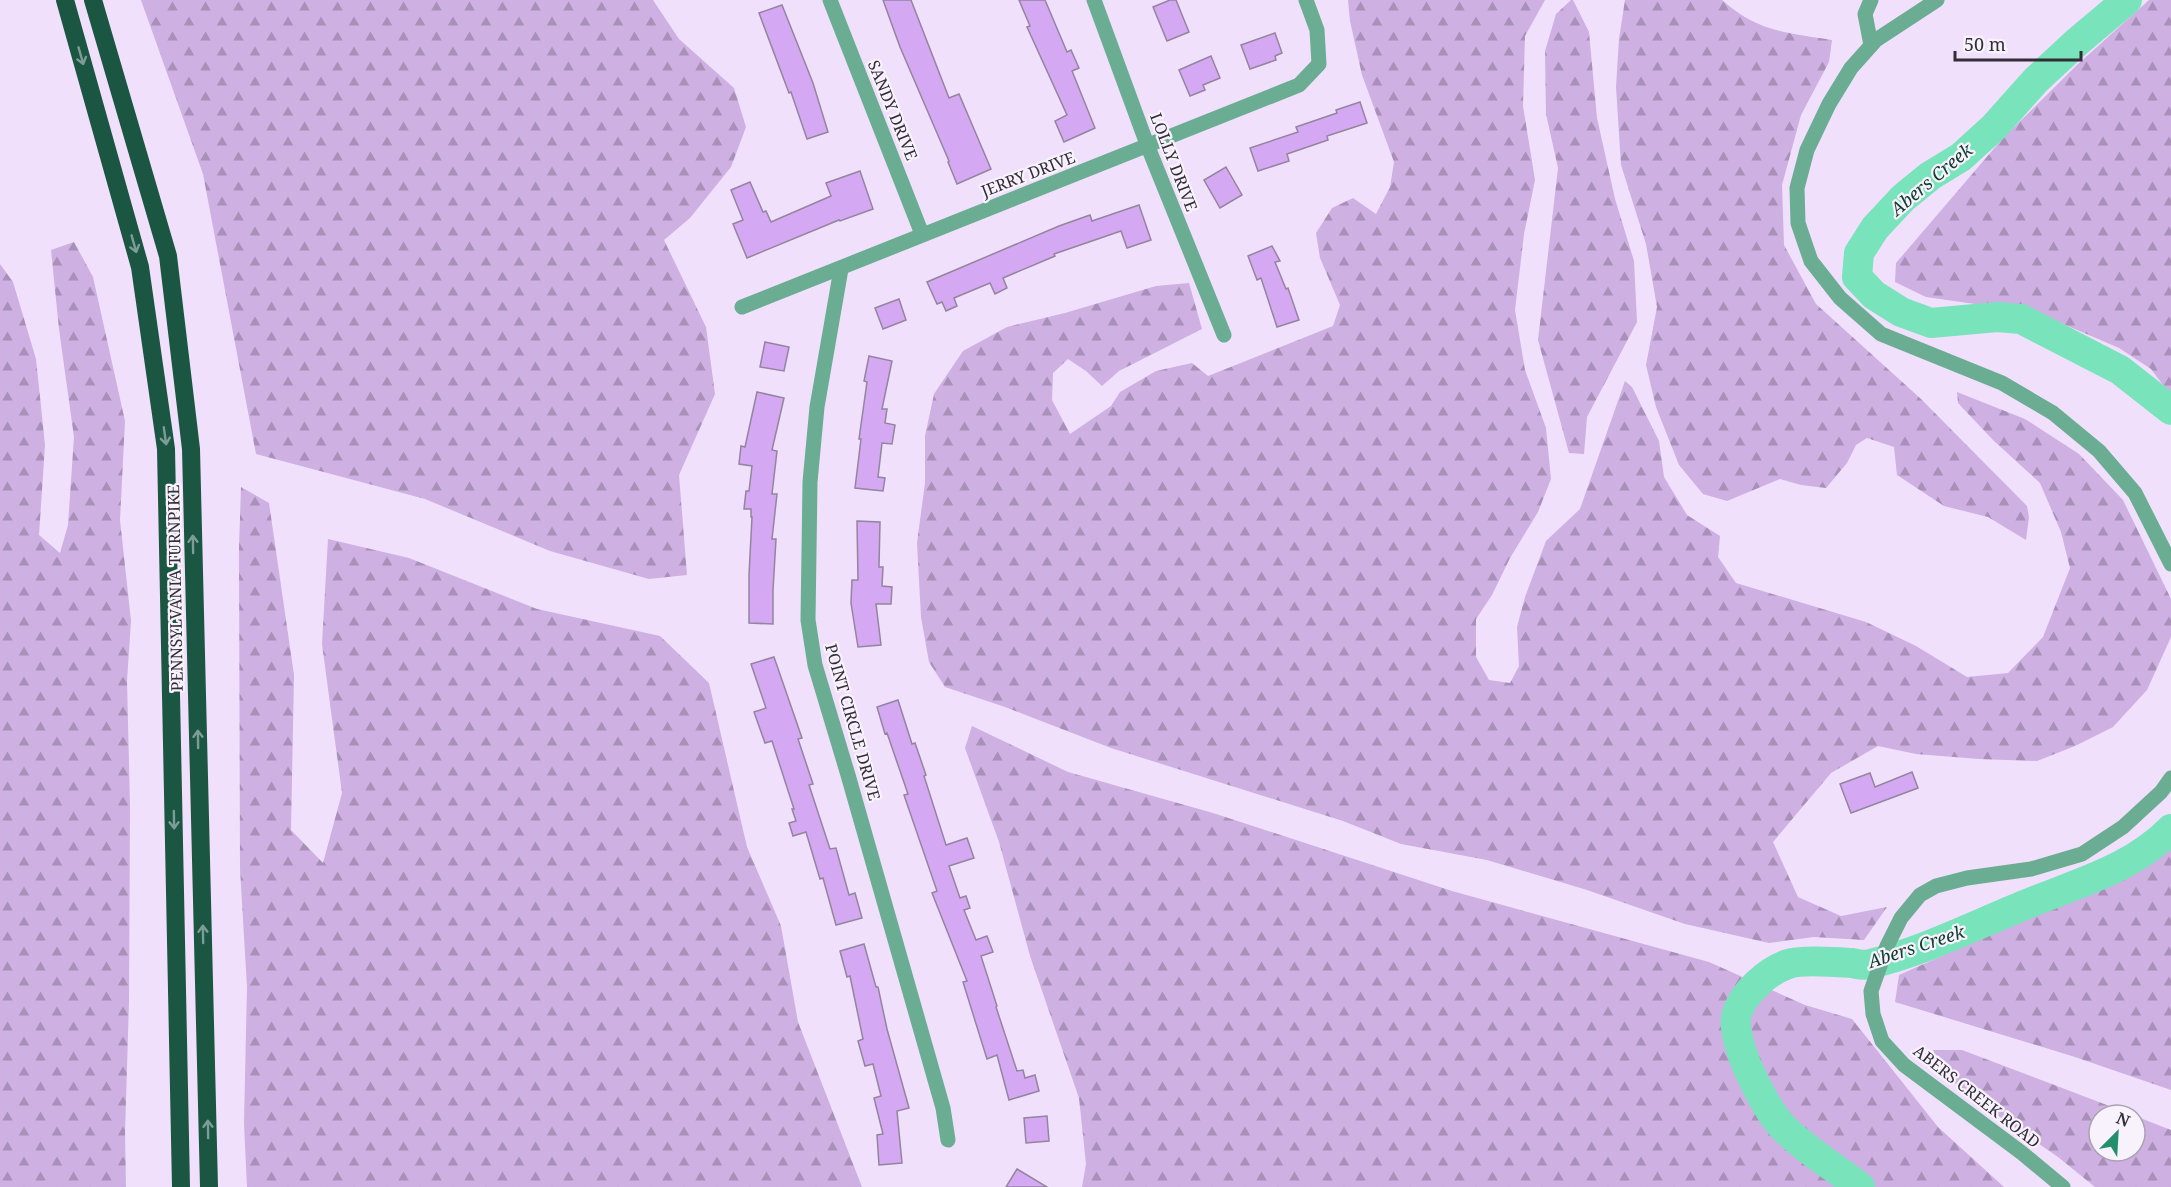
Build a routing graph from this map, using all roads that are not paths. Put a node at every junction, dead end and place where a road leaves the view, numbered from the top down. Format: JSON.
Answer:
{"nodes":[{"id":1,"x":65,"y":0,"type":"edge"},
{"id":2,"x":93,"y":0,"type":"edge"},
{"id":3,"x":830,"y":0,"type":"edge"},
{"id":4,"x":1094,"y":0,"type":"edge"},
{"id":5,"x":1306,"y":0,"type":"edge"},
{"id":6,"x":1871,"y":0,"type":"edge"},
{"id":7,"x":1937,"y":0,"type":"edge"},
{"id":8,"x":1871,"y":45,"type":"junction"},
{"id":9,"x":1148,"y":147,"type":"junction"},
{"id":10,"x":922,"y":234,"type":"junction"},
{"id":11,"x":840,"y":269,"type":"junction"},
{"id":12,"x":742,"y":307,"type":"dead end"},
{"id":13,"x":1224,"y":335,"type":"dead end"},
{"id":14,"x":2171,"y":564,"type":"edge"},
{"id":15,"x":2171,"y":778,"type":"edge"},
{"id":16,"x":948,"y":1140,"type":"dead end"},
{"id":17,"x":181,"y":1187,"type":"edge"},
{"id":18,"x":209,"y":1187,"type":"edge"},
{"id":19,"x":2063,"y":1187,"type":"edge"}],
"edges":[{"from":1,"to":17,"type":"highway","name":"PENNSYLVANIA TURNPIKE","one_way":true},
{"from":18,"to":2,"type":"highway","name":"PENNSYLVANIA TURNPIKE","one_way":true},
{"from":3,"to":10,"type":"street","name":"SANDY DRIVE"},
{"from":4,"to":9,"type":"street","name":"LOLLY DRIVE"},
{"from":5,"to":9,"type":"street","name":"JERRY DRIVE"},
{"from":6,"to":8,"type":"street"},
{"from":7,"to":8,"type":"street"},
{"from":8,"to":14,"type":"street"},
{"from":9,"to":10,"type":"street","name":"JERRY DRIVE"},
{"from":9,"to":13,"type":"street","name":"LOLLY DRIVE"},
{"from":10,"to":11,"type":"street","name":"JERRY DRIVE"},
{"from":11,"to":12,"type":"street","name":"JERRY DRIVE"},
{"from":11,"to":16,"type":"street","name":"POINT CIRCLE DRIVE"},
{"from":15,"to":19,"type":"street","name":"ABERS CREEK ROAD"}]}
